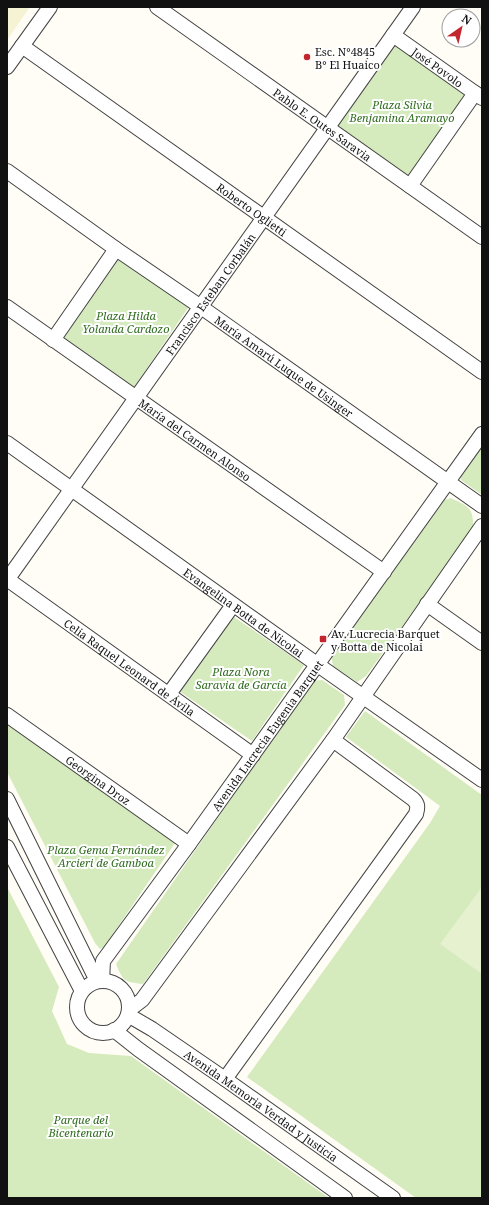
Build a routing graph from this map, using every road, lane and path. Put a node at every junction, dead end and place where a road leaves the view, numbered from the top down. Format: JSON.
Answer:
{"nodes":[{"id":1,"x":50,"y":7,"type":"edge"},
{"id":2,"x":413,"y":7,"type":"edge"},
{"id":3,"x":163,"y":8,"type":"edge"},
{"id":4,"x":393,"y":35,"type":"junction"},
{"id":5,"x":22,"y":46,"type":"junction"},
{"id":6,"x":7,"y":67,"type":"edge"},
{"id":7,"x":478,"y":96,"type":"edge"},
{"id":8,"x":328,"y":128,"type":"junction"},
{"id":9,"x":7,"y":171,"type":"edge"},
{"id":10,"x":410,"y":186,"type":"junction"},
{"id":11,"x":264,"y":218,"type":"junction"},
{"id":12,"x":482,"y":237,"type":"edge"},
{"id":13,"x":116,"y":249,"type":"junction"},
{"id":14,"x":7,"y":307,"type":"edge"},
{"id":15,"x":200,"y":307,"type":"junction"},
{"id":16,"x":53,"y":340,"type":"junction"},
{"id":17,"x":482,"y":372,"type":"edge"},
{"id":18,"x":136,"y":398,"type":"junction"},
{"id":19,"x":482,"y":434,"type":"edge"},
{"id":20,"x":7,"y":443,"type":"edge"},
{"id":21,"x":448,"y":482,"type":"junction"},
{"id":22,"x":72,"y":489,"type":"junction"},
{"id":23,"x":482,"y":506,"type":"edge"},
{"id":24,"x":482,"y":526,"type":"edge"},
{"id":25,"x":384,"y":572,"type":"junction"},
{"id":26,"x":7,"y":580,"type":"edge"},
{"id":27,"x":427,"y":604,"type":"junction"},
{"id":28,"x":233,"y":605,"type":"junction"},
{"id":29,"x":482,"y":643,"type":"edge"},
{"id":30,"x":318,"y":665,"type":"junction"},
{"id":31,"x":168,"y":694,"type":"junction"},
{"id":32,"x":364,"y":696,"type":"junction"},
{"id":33,"x":7,"y":716,"type":"edge"},
{"id":34,"x":333,"y":740,"type":"junction"},
{"id":35,"x":253,"y":755,"type":"junction"},
{"id":36,"x":482,"y":780,"type":"edge"},
{"id":37,"x":7,"y":799,"type":"edge"},
{"id":38,"x":189,"y":844,"type":"junction"},
{"id":39,"x":7,"y":847,"type":"edge"},
{"id":40,"x":99,"y":981,"type":"junction"},
{"id":41,"x":82,"y":991,"type":"junction"},
{"id":42,"x":128,"y":1013,"type":"junction"},
{"id":43,"x":114,"y":1030,"type":"junction"},
{"id":44,"x":225,"y":1078,"type":"junction"},
{"id":45,"x":345,"y":1198,"type":"edge"},
{"id":46,"x":393,"y":1198,"type":"edge"}],
"edges":[{"from":1,"to":5,"type":"street"},
{"from":2,"to":4,"type":"street","name":"Francisco Esteban Corbalán"},
{"from":3,"to":8,"type":"street","name":"Pablo E. Outes Saravia"},
{"from":4,"to":7,"type":"street","name":"José Povolo"},
{"from":4,"to":8,"type":"street","name":"Francisco Esteban Corbalán"},
{"from":5,"to":6,"type":"street"},
{"from":5,"to":11,"type":"street","name":"Roberto Oglietti"},
{"from":7,"to":10,"type":"street"},
{"from":8,"to":10,"type":"street","name":"Pablo E. Outes Saravia"},
{"from":8,"to":11,"type":"street","name":"Francisco Esteban Corbalán"},
{"from":9,"to":13,"type":"street","name":"María Amarú Luque de Usinger"},
{"from":10,"to":12,"type":"street","name":"Pablo E. Outes Saravia"},
{"from":11,"to":15,"type":"street","name":"Francisco Esteban Corbalán"},
{"from":11,"to":17,"type":"street","name":"Roberto Oglietti"},
{"from":13,"to":15,"type":"street","name":"María Amarú Luque de Usinger"},
{"from":13,"to":16,"type":"street"},
{"from":14,"to":16,"type":"street","name":"María del Carmen Alonso"},
{"from":15,"to":18,"type":"street","name":"Francisco Esteban Corbalán"},
{"from":15,"to":21,"type":"street","name":"María Amarú Luque de Usinger"},
{"from":16,"to":18,"type":"street","name":"María del Carmen Alonso"},
{"from":18,"to":22,"type":"street","name":"Francisco Esteban Corbalán"},
{"from":18,"to":25,"type":"street","name":"María del Carmen Alonso"},
{"from":19,"to":21,"type":"street","name":"Avenida Lucrecia Eugenia Barquet"},
{"from":20,"to":22,"type":"street","name":"Evangelina Botta de Nicolai"},
{"from":21,"to":23,"type":"street","name":"María Amarú Luque de Usinger"},
{"from":21,"to":25,"type":"street","name":"Avenida Lucrecia Eugenia Barquet"},
{"from":22,"to":26,"type":"street","name":"Francisco Esteban Corbalán"},
{"from":22,"to":28,"type":"street","name":"Evangelina Botta de Nicolai"},
{"from":24,"to":27,"type":"street"},
{"from":25,"to":30,"type":"street","name":"Avenida Lucrecia Eugenia Barquet"},
{"from":26,"to":31,"type":"street","name":"Celia Raquel Leonard de Ávila"},
{"from":27,"to":29,"type":"street"},
{"from":27,"to":32,"type":"street"},
{"from":28,"to":30,"type":"street","name":"Evangelina Botta de Nicolai"},
{"from":28,"to":31,"type":"street"},
{"from":30,"to":32,"type":"street","name":"Evangelina Botta de Nicolai"},
{"from":30,"to":35,"type":"street","name":"Avenida Lucrecia Eugenia Barquet"},
{"from":31,"to":35,"type":"street","name":"Celia Raquel Leonard de Ávila"},
{"from":32,"to":34,"type":"street"},
{"from":32,"to":36,"type":"street","name":"Evangelina Botta de Nicolai"},
{"from":33,"to":38,"type":"street","name":"Georgina Droz"},
{"from":34,"to":42,"type":"street"},
{"from":34,"to":44,"type":"street"},
{"from":35,"to":38,"type":"street","name":"Avenida Lucrecia Eugenia Barquet"},
{"from":37,"to":40,"type":"street"},
{"from":38,"to":40,"type":"street","name":"Avenida Lucrecia Eugenia Barquet"},
{"from":39,"to":41,"type":"street"},
{"from":40,"to":41,"type":"street"},
{"from":40,"to":42,"type":"street"},
{"from":41,"to":43,"type":"street"},
{"from":42,"to":43,"type":"street"},
{"from":42,"to":44,"type":"street","name":"Avenida Memoria Verdad y Justicia"},
{"from":43,"to":45,"type":"street"},
{"from":44,"to":46,"type":"street","name":"Avenida Memoria Verdad y Justicia"}]}
